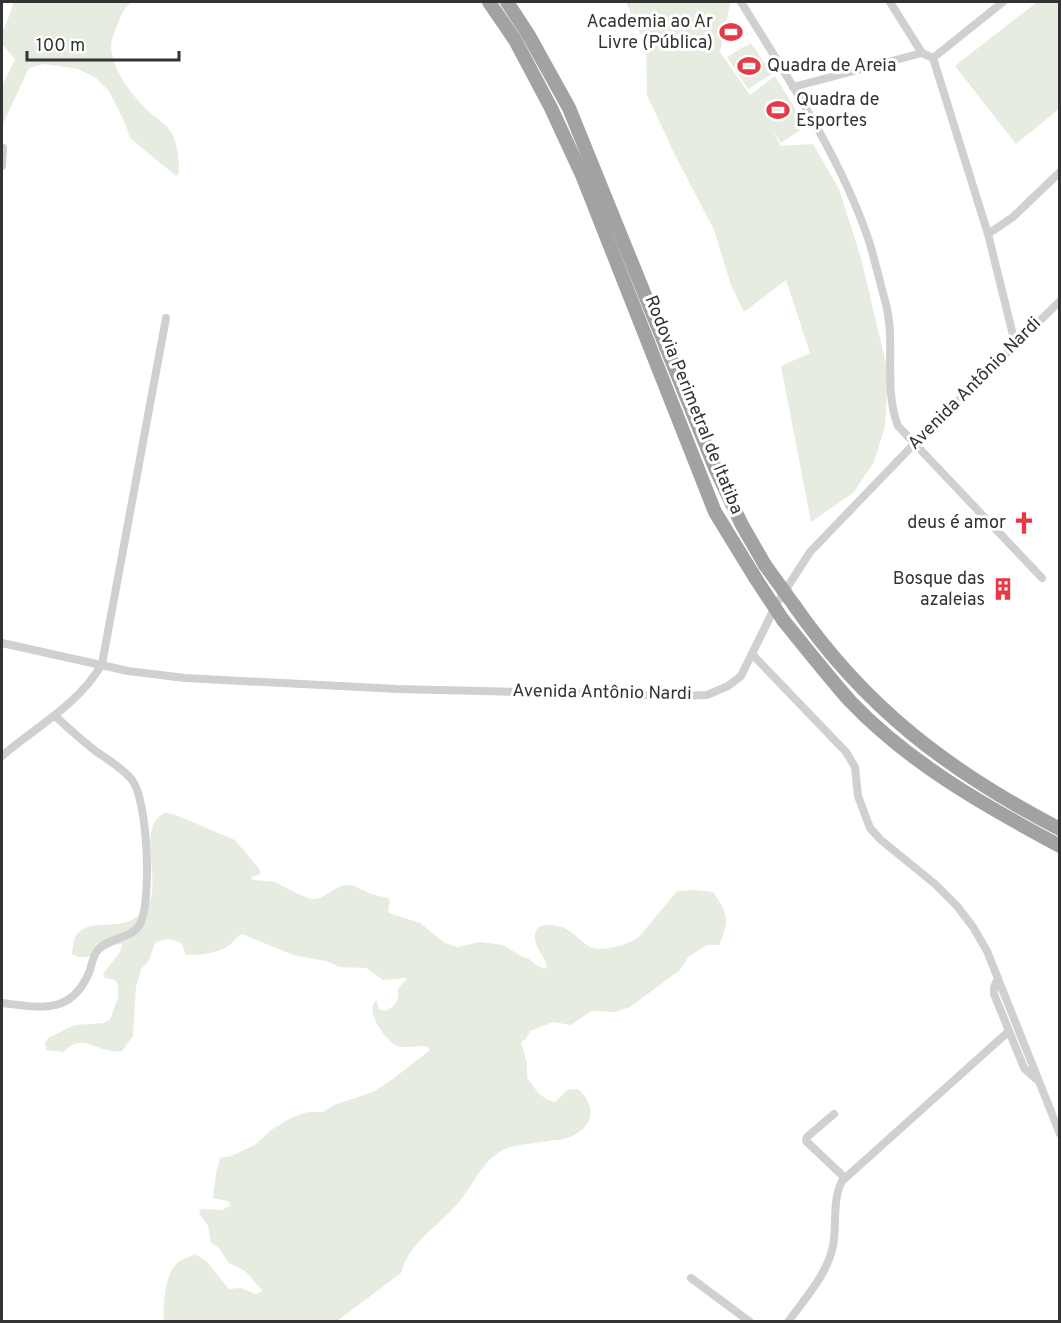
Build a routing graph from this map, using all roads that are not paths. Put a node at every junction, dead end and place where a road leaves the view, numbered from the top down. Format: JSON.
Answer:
{"nodes":[{"id":1,"x":489,"y":2,"type":"edge"},
{"id":2,"x":507,"y":2,"type":"edge"},
{"id":3,"x":741,"y":2,"type":"edge"},
{"id":4,"x":890,"y":2,"type":"edge"},
{"id":5,"x":1003,"y":2,"type":"edge"},
{"id":6,"x":922,"y":53,"type":"junction"},
{"id":7,"x":933,"y":58,"type":"junction"},
{"id":8,"x":793,"y":87,"type":"junction"},
{"id":9,"x":3,"y":148,"type":"dead end"},
{"id":10,"x":2,"y":166,"type":"edge"},
{"id":11,"x":1059,"y":172,"type":"edge"},
{"id":12,"x":988,"y":234,"type":"junction"},
{"id":13,"x":1059,"y":301,"type":"edge"},
{"id":14,"x":166,"y":318,"type":"dead end"},
{"id":15,"x":1015,"y":343,"type":"junction"},
{"id":16,"x":914,"y":444,"type":"junction"},
{"id":17,"x":1042,"y":578,"type":"dead end"},
{"id":18,"x":2,"y":643,"type":"edge"},
{"id":19,"x":752,"y":654,"type":"junction"},
{"id":20,"x":102,"y":664,"type":"junction"},
{"id":21,"x":55,"y":716,"type":"junction"},
{"id":22,"x":2,"y":756,"type":"edge"},
{"id":23,"x":1059,"y":829,"type":"edge"},
{"id":24,"x":1059,"y":846,"type":"edge"},
{"id":25,"x":998,"y":978,"type":"junction"},
{"id":26,"x":2,"y":1003,"type":"edge"},
{"id":27,"x":1009,"y":1031,"type":"junction"},
{"id":28,"x":1036,"y":1079,"type":"junction"},
{"id":29,"x":834,"y":1114,"type":"dead end"},
{"id":30,"x":1059,"y":1134,"type":"edge"},
{"id":31,"x":845,"y":1178,"type":"junction"},
{"id":32,"x":691,"y":1278,"type":"dead end"},
{"id":33,"x":750,"y":1322,"type":"edge"},
{"id":34,"x":788,"y":1322,"type":"edge"}],
"edges":[{"from":1,"to":24,"type":"highway","name":"Rodovia Perimetral de Itatiba","bridge":true},
{"from":2,"to":23,"type":"highway","name":"Rodovia Perimetral de Itatiba","bridge":true},
{"from":3,"to":8,"type":"street"},
{"from":4,"to":6,"type":"street"},
{"from":5,"to":7,"type":"street"},
{"from":6,"to":7,"type":"street"},
{"from":6,"to":8,"type":"street"},
{"from":7,"to":12,"type":"street"},
{"from":8,"to":16,"type":"street"},
{"from":9,"to":10,"type":"street"},
{"from":11,"to":12,"type":"street"},
{"from":12,"to":15,"type":"street"},
{"from":13,"to":15,"type":"street","name":"Avenida Antônio Nardi"},
{"from":14,"to":20,"type":"street"},
{"from":15,"to":16,"type":"street","name":"Avenida Antônio Nardi"},
{"from":16,"to":17,"type":"street"},
{"from":16,"to":19,"type":"street","name":"Avenida Antônio Nardi"},
{"from":18,"to":20,"type":"street","name":"Avenida Antônio Nardi"},
{"from":19,"to":20,"type":"street","name":"Avenida Antônio Nardi"},
{"from":19,"to":25,"type":"street"},
{"from":20,"to":21,"type":"street"},
{"from":21,"to":22,"type":"street"},
{"from":21,"to":26,"type":"street"},
{"from":25,"to":27,"type":"street"},
{"from":25,"to":28,"type":"street"},
{"from":27,"to":28,"type":"street"},
{"from":27,"to":31,"type":"street"},
{"from":28,"to":30,"type":"street"},
{"from":29,"to":31,"type":"street"},
{"from":31,"to":34,"type":"street"},
{"from":32,"to":33,"type":"street"}]}
